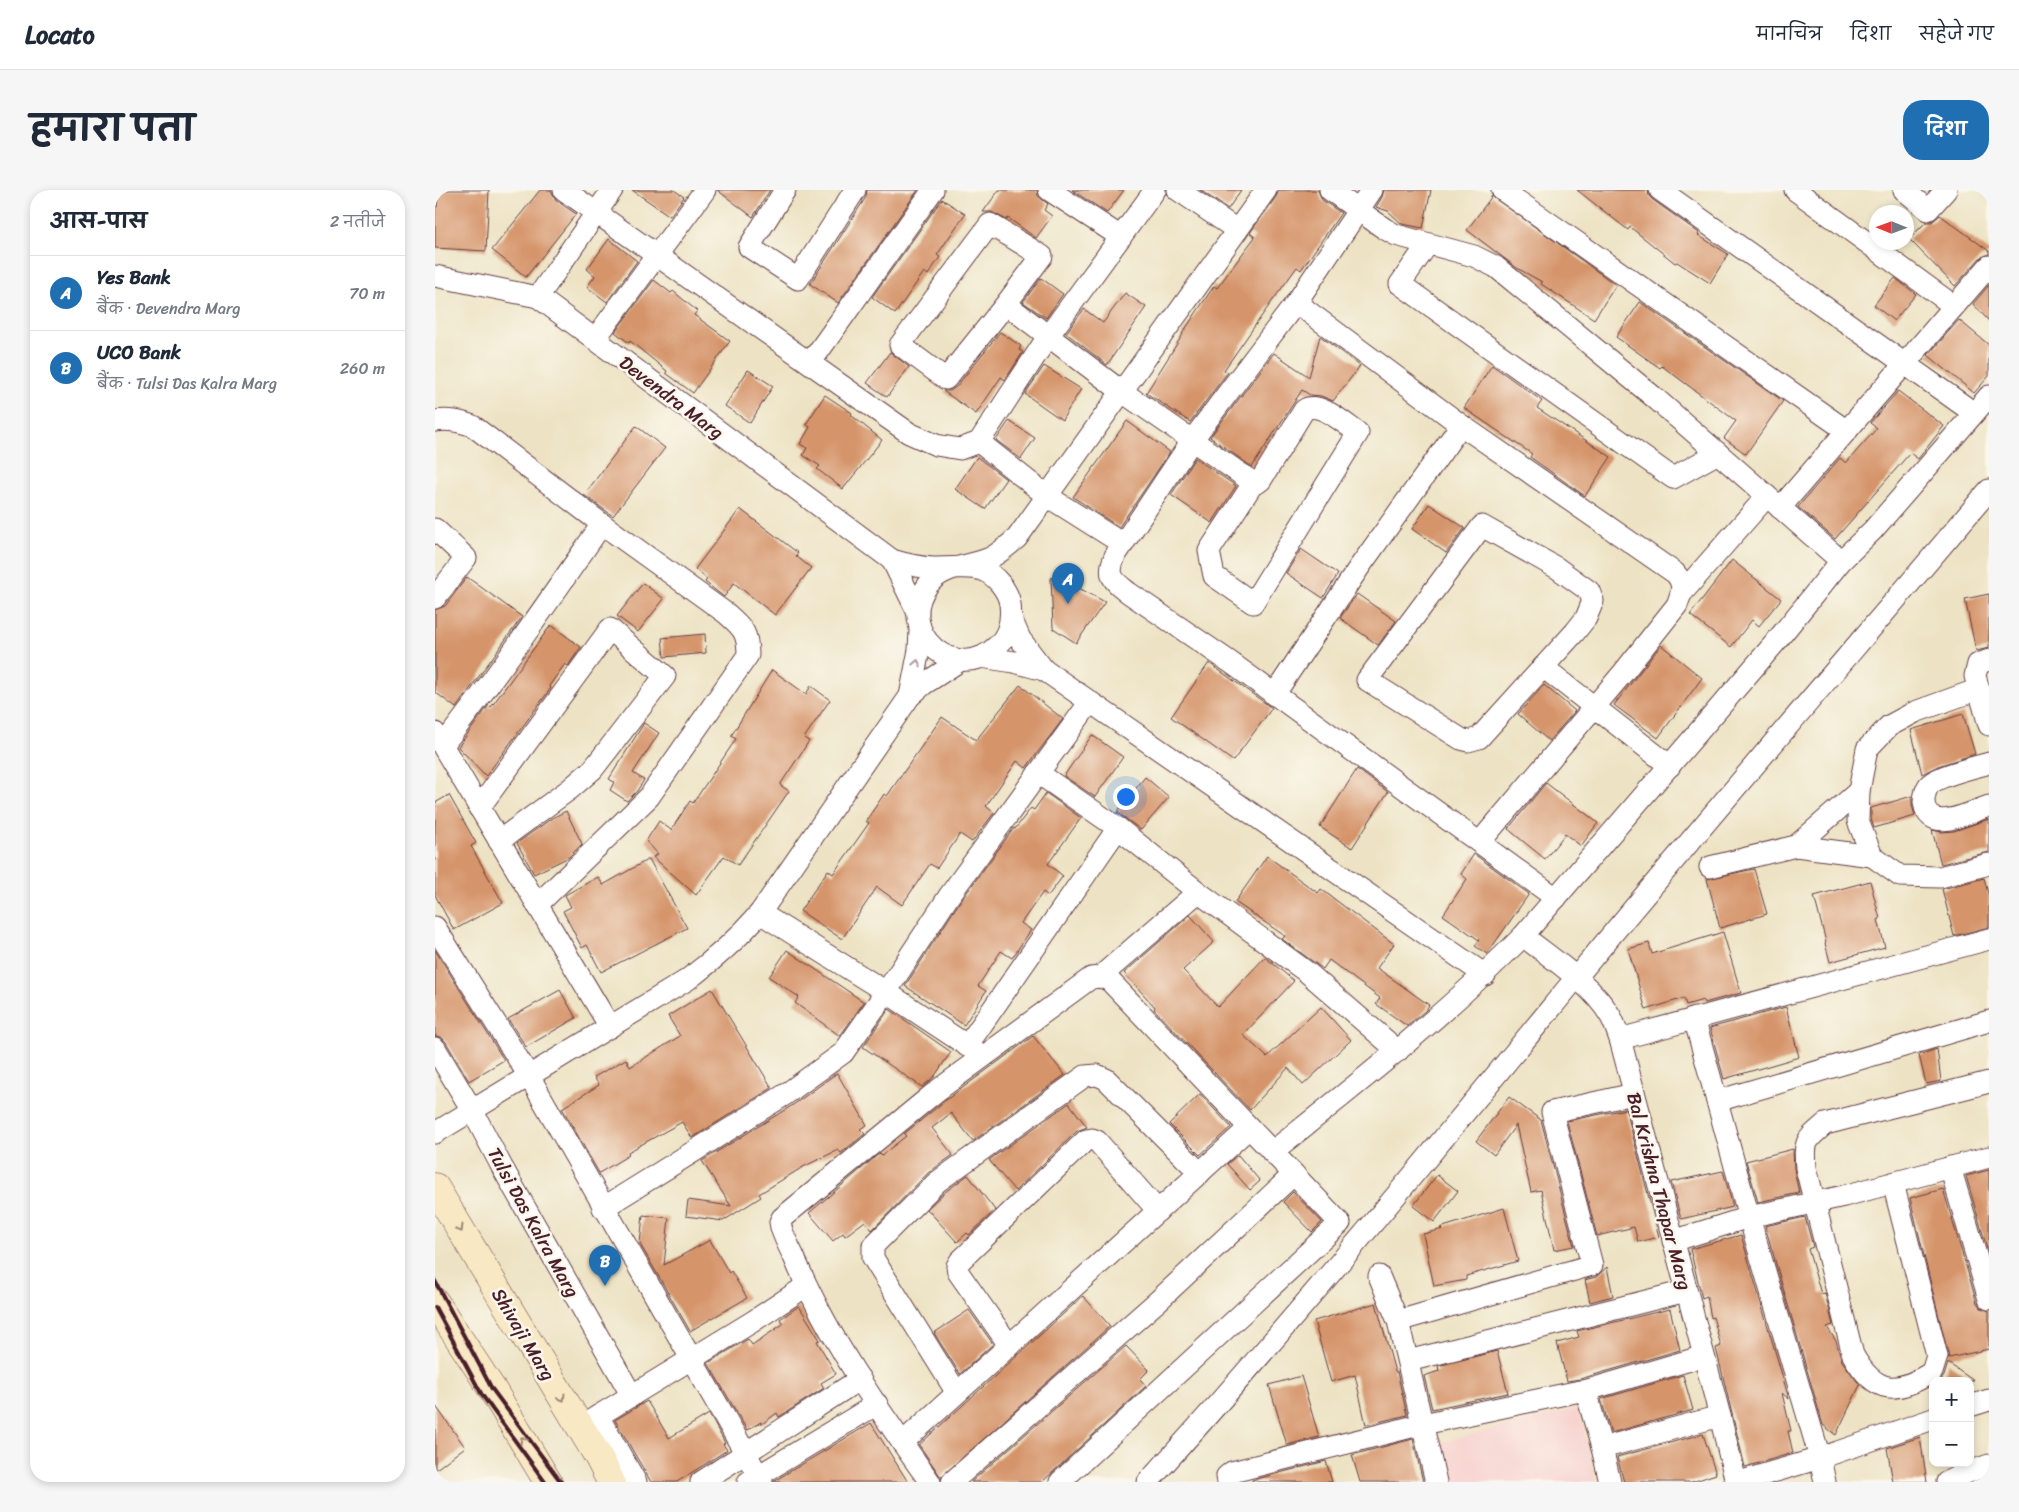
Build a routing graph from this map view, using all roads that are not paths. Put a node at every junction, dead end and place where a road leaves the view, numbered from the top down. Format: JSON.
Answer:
{"nodes":[{"id":1,"x":564,"y":190,"type":"edge"},
{"id":2,"x":611,"y":190,"type":"edge"},
{"id":3,"x":705,"y":190,"type":"edge"},
{"id":4,"x":785,"y":190,"type":"edge"},
{"id":5,"x":855,"y":190,"type":"edge"},
{"id":6,"x":933,"y":190,"type":"edge"},
{"id":7,"x":1049,"y":190,"type":"edge"},
{"id":8,"x":1155,"y":190,"type":"edge"},
{"id":9,"x":1178,"y":190,"type":"edge"},
{"id":10,"x":1266,"y":190,"type":"edge"},
{"id":11,"x":1330,"y":190,"type":"edge"},
{"id":12,"x":1372,"y":190,"type":"edge"},
{"id":13,"x":1502,"y":190,"type":"edge"},
{"id":14,"x":1661,"y":190,"type":"edge"},
{"id":15,"x":1795,"y":190,"type":"edge"},
{"id":16,"x":1904,"y":190,"type":"edge"},
{"id":17,"x":1946,"y":190,"type":"edge"},
{"id":18,"x":1358,"y":209,"type":"junction"},
{"id":19,"x":596,"y":211,"type":"junction"},
{"id":20,"x":1237,"y":230,"type":"junction"},
{"id":21,"x":1121,"y":237,"type":"junction"},
{"id":22,"x":1428,"y":244,"type":"junction"},
{"id":23,"x":657,"y":257,"type":"junction"},
{"id":24,"x":1989,"y":266,"type":"edge"},
{"id":25,"x":435,"y":276,"type":"edge"},
{"id":26,"x":537,"y":297,"type":"junction"},
{"id":27,"x":1298,"y":300,"type":"junction"},
{"id":28,"x":1006,"y":304,"type":"junction"},
{"id":29,"x":1954,"y":306,"type":"junction"},
{"id":30,"x":1049,"y":335,"type":"junction"},
{"id":31,"x":595,"y":339,"type":"junction"},
{"id":32,"x":811,"y":362,"type":"junction"},
{"id":33,"x":1904,"y":364,"type":"junction"},
{"id":34,"x":1121,"y":391,"type":"junction"},
{"id":35,"x":1989,"y":396,"type":"edge"},
{"id":36,"x":1974,"y":413,"type":"junction"},
{"id":37,"x":435,"y":421,"type":"edge"},
{"id":38,"x":1461,"y":425,"type":"junction"},
{"id":39,"x":1847,"y":431,"type":"junction"},
{"id":40,"x":1193,"y":440,"type":"junction"},
{"id":41,"x":979,"y":442,"type":"junction"},
{"id":42,"x":1718,"y":453,"type":"junction"},
{"id":43,"x":1254,"y":482,"type":"junction"},
{"id":44,"x":1989,"y":490,"type":"edge"},
{"id":45,"x":1047,"y":496,"type":"junction"},
{"id":46,"x":1774,"y":502,"type":"junction"},
{"id":47,"x":602,"y":524,"type":"junction"},
{"id":48,"x":435,"y":529,"type":"edge"},
{"id":49,"x":1017,"y":538,"type":"junction"},
{"id":50,"x":1123,"y":544,"type":"junction"},
{"id":51,"x":892,"y":560,"type":"junction"},
{"id":52,"x":1841,"y":562,"type":"junction"},
{"id":53,"x":955,"y":568,"type":"junction"},
{"id":54,"x":1003,"y":588,"type":"junction"},
{"id":55,"x":1682,"y":593,"type":"junction"},
{"id":56,"x":435,"y":598,"type":"edge"},
{"id":57,"x":1011,"y":618,"type":"junction"},
{"id":58,"x":919,"y":621,"type":"junction"},
{"id":59,"x":971,"y":659,"type":"junction"},
{"id":60,"x":1989,"y":660,"type":"edge"},
{"id":61,"x":1543,"y":668,"type":"junction"},
{"id":62,"x":1044,"y":670,"type":"junction"},
{"id":63,"x":1979,"y":689,"type":"junction"},
{"id":64,"x":1274,"y":695,"type":"junction"},
{"id":65,"x":910,"y":696,"type":"junction"},
{"id":66,"x":1090,"y":702,"type":"junction"},
{"id":67,"x":1594,"y":707,"type":"junction"},
{"id":68,"x":1989,"y":725,"type":"edge"},
{"id":69,"x":439,"y":739,"type":"edge"},
{"id":70,"x":1989,"y":763,"type":"edge"},
{"id":71,"x":1670,"y":766,"type":"junction"},
{"id":72,"x":1038,"y":773,"type":"junction"},
{"id":73,"x":1859,"y":791,"type":"junction"},
{"id":74,"x":1989,"y":806,"type":"edge"},
{"id":75,"x":479,"y":808,"type":"junction"},
{"id":76,"x":1118,"y":828,"type":"junction"},
{"id":77,"x":499,"y":841,"type":"junction"},
{"id":78,"x":1480,"y":842,"type":"junction"},
{"id":79,"x":1796,"y":846,"type":"junction"},
{"id":80,"x":1873,"y":856,"type":"junction"},
{"id":81,"x":1989,"y":864,"type":"edge"},
{"id":82,"x":1709,"y":866,"type":"dead end"},
{"id":83,"x":1199,"y":892,"type":"junction"},
{"id":84,"x":1556,"y":898,"type":"junction"},
{"id":85,"x":537,"y":905,"type":"junction"},
{"id":86,"x":760,"y":913,"type":"junction"},
{"id":87,"x":435,"y":928,"type":"edge"},
{"id":88,"x":1523,"y":936,"type":"junction"},
{"id":89,"x":1989,"y":939,"type":"edge"},
{"id":90,"x":1485,"y":975,"type":"junction"},
{"id":91,"x":1100,"y":978,"type":"junction"},
{"id":92,"x":1576,"y":978,"type":"junction"},
{"id":93,"x":887,"y":992,"type":"junction"},
{"id":94,"x":1694,"y":1018,"type":"junction"},
{"id":95,"x":1989,"y":1021,"type":"edge"},
{"id":96,"x":610,"y":1027,"type":"junction"},
{"id":97,"x":1620,"y":1038,"type":"junction"},
{"id":98,"x":435,"y":1048,"type":"edge"},
{"id":99,"x":975,"y":1051,"type":"junction"},
{"id":100,"x":1398,"y":1051,"type":"junction"},
{"id":101,"x":529,"y":1076,"type":"junction"},
{"id":102,"x":1989,"y":1082,"type":"edge"},
{"id":103,"x":1634,"y":1094,"type":"junction"},
{"id":104,"x":1717,"y":1101,"type":"junction"},
{"id":105,"x":472,"y":1110,"type":"junction"},
{"id":106,"x":437,"y":1126,"type":"edge"},
{"id":107,"x":1249,"y":1128,"type":"junction"},
{"id":108,"x":1273,"y":1152,"type":"junction"},
{"id":109,"x":1989,"y":1157,"type":"edge"},
{"id":110,"x":1950,"y":1167,"type":"junction"},
{"id":111,"x":1201,"y":1173,"type":"junction"},
{"id":112,"x":1294,"y":1174,"type":"junction"},
{"id":113,"x":1893,"y":1183,"type":"junction"},
{"id":114,"x":435,"y":1187,"type":"edge"},
{"id":115,"x":1815,"y":1202,"type":"junction"},
{"id":116,"x":603,"y":1208,"type":"junction"},
{"id":117,"x":1158,"y":1211,"type":"junction"},
{"id":118,"x":1749,"y":1217,"type":"junction"},
{"id":119,"x":1673,"y":1242,"type":"junction"},
{"id":120,"x":1379,"y":1276,"type":"dead end"},
{"id":121,"x":806,"y":1286,"type":"junction"},
{"id":122,"x":1686,"y":1291,"type":"junction"},
{"id":123,"x":1989,"y":1299,"type":"edge"},
{"id":124,"x":435,"y":1302,"type":"edge"},
{"id":125,"x":1398,"y":1321,"type":"junction"},
{"id":126,"x":1009,"y":1345,"type":"junction"},
{"id":127,"x":1704,"y":1356,"type":"junction"},
{"id":128,"x":690,"y":1360,"type":"junction"},
{"id":129,"x":1408,"y":1361,"type":"junction"},
{"id":130,"x":861,"y":1379,"type":"junction"},
{"id":131,"x":1584,"y":1392,"type":"junction"},
{"id":132,"x":957,"y":1393,"type":"junction"},
{"id":133,"x":632,"y":1396,"type":"junction"},
{"id":134,"x":1989,"y":1400,"type":"edge"},
{"id":135,"x":877,"y":1404,"type":"junction"},
{"id":136,"x":1974,"y":1405,"type":"edge"},
{"id":137,"x":1720,"y":1416,"type":"junction"},
{"id":138,"x":1929,"y":1420,"type":"edge"},
{"id":139,"x":589,"y":1422,"type":"junction"},
{"id":140,"x":1423,"y":1424,"type":"junction"},
{"id":141,"x":902,"y":1443,"type":"junction"},
{"id":142,"x":1602,"y":1448,"type":"junction"},
{"id":143,"x":745,"y":1455,"type":"junction"},
{"id":144,"x":1820,"y":1458,"type":"junction"},
{"id":145,"x":1989,"y":1465,"type":"edge"},
{"id":146,"x":756,"y":1480,"type":"edge"},
{"id":147,"x":548,"y":1482,"type":"edge"},
{"id":148,"x":611,"y":1482,"type":"edge"},
{"id":149,"x":636,"y":1482,"type":"edge"},
{"id":150,"x":701,"y":1482,"type":"edge"},
{"id":151,"x":930,"y":1482,"type":"edge"},
{"id":152,"x":952,"y":1482,"type":"edge"},
{"id":153,"x":1060,"y":1482,"type":"edge"},
{"id":154,"x":1148,"y":1482,"type":"edge"},
{"id":155,"x":1228,"y":1482,"type":"edge"},
{"id":156,"x":1436,"y":1482,"type":"edge"},
{"id":157,"x":1610,"y":1482,"type":"edge"},
{"id":158,"x":1737,"y":1482,"type":"edge"},
{"id":159,"x":1825,"y":1482,"type":"edge"},
{"id":160,"x":1947,"y":1482,"type":"edge"}],
"edges":[{"from":1,"to":19,"type":"street"},
{"from":2,"to":19,"type":"street"},
{"from":3,"to":23,"type":"street"},
{"from":4,"to":5,"type":"street"},
{"from":6,"to":32,"type":"street"},
{"from":7,"to":21,"type":"street"},
{"from":8,"to":21,"type":"street"},
{"from":9,"to":20,"type":"street"},
{"from":10,"to":20,"type":"street"},
{"from":11,"to":18,"type":"street"},
{"from":12,"to":18,"type":"street"},
{"from":13,"to":39,"type":"street"},
{"from":14,"to":33,"type":"street"},
{"from":15,"to":29,"type":"street"},
{"from":16,"to":17,"type":"street"},
{"from":18,"to":22,"type":"street"},
{"from":18,"to":27,"type":"street"},
{"from":19,"to":23,"type":"street"},
{"from":19,"to":26,"type":"street"},
{"from":20,"to":34,"type":"street"},
{"from":21,"to":30,"type":"street"},
{"from":22,"to":42,"type":"street"},
{"from":22,"to":42,"type":"street"},
{"from":23,"to":31,"type":"street"},
{"from":23,"to":32,"type":"street"},
{"from":24,"to":29,"type":"street"},
{"from":25,"to":26,"type":"street","name":"Devendra Marg"},
{"from":26,"to":31,"type":"street","name":"Devendra Marg"},
{"from":27,"to":38,"type":"street"},
{"from":27,"to":40,"type":"street"},
{"from":28,"to":28,"type":"street"},
{"from":28,"to":30,"type":"street"},
{"from":29,"to":33,"type":"street"},
{"from":30,"to":34,"type":"street"},
{"from":30,"to":41,"type":"street"},
{"from":31,"to":51,"type":"street","name":"Devendra Marg"},
{"from":32,"to":41,"type":"street"},
{"from":33,"to":36,"type":"street"},
{"from":33,"to":39,"type":"street"},
{"from":34,"to":40,"type":"street"},
{"from":34,"to":45,"type":"street"},
{"from":35,"to":36,"type":"street"},
{"from":36,"to":52,"type":"street"},
{"from":37,"to":47,"type":"street"},
{"from":38,"to":55,"type":"street"},
{"from":38,"to":64,"type":"street"},
{"from":39,"to":46,"type":"street"},
{"from":40,"to":43,"type":"street"},
{"from":40,"to":50,"type":"street"},
{"from":41,"to":45,"type":"street"},
{"from":42,"to":46,"type":"street"},
{"from":43,"to":43,"type":"street"},
{"from":44,"to":92,"type":"street"},
{"from":45,"to":49,"type":"street"},
{"from":45,"to":50,"type":"street"},
{"from":46,"to":52,"type":"street"},
{"from":46,"to":55,"type":"street"},
{"from":47,"to":69,"type":"street"},
{"from":47,"to":85,"type":"street"},
{"from":48,"to":56,"type":"street"},
{"from":49,"to":53,"type":"street"},
{"from":49,"to":54,"type":"street"},
{"from":50,"to":64,"type":"street"},
{"from":51,"to":53,"type":"street","name":"Devendra Marg"},
{"from":51,"to":58,"type":"street","name":"Devendra Marg"},
{"from":52,"to":71,"type":"street"},
{"from":53,"to":54,"type":"street"},
{"from":53,"to":58,"type":"street"},
{"from":54,"to":57,"type":"street"},
{"from":55,"to":67,"type":"street"},
{"from":57,"to":59,"type":"street"},
{"from":57,"to":62,"type":"street"},
{"from":58,"to":59,"type":"street"},
{"from":65,"to":58,"type":"street","one_way":true},
{"from":59,"to":62,"type":"street"},
{"from":59,"to":65,"type":"street"},
{"from":60,"to":63,"type":"street"},
{"from":61,"to":61,"type":"street"},
{"from":61,"to":67,"type":"street"},
{"from":62,"to":66,"type":"street"},
{"from":63,"to":68,"type":"street"},
{"from":63,"to":73,"type":"street"},
{"from":64,"to":78,"type":"street"},
{"from":65,"to":86,"type":"street"},
{"from":66,"to":72,"type":"street"},
{"from":66,"to":90,"type":"street"},
{"from":67,"to":71,"type":"street"},
{"from":67,"to":78,"type":"street"},
{"from":69,"to":75,"type":"street"},
{"from":70,"to":74,"type":"street"},
{"from":71,"to":84,"type":"street"},
{"from":72,"to":76,"type":"street"},
{"from":72,"to":93,"type":"street"},
{"from":73,"to":79,"type":"street"},
{"from":73,"to":80,"type":"street"},
{"from":75,"to":77,"type":"street"},
{"from":75,"to":77,"type":"street"},
{"from":76,"to":83,"type":"street"},
{"from":76,"to":99,"type":"street"},
{"from":77,"to":85,"type":"street"},
{"from":78,"to":84,"type":"street"},
{"from":79,"to":80,"type":"street"},
{"from":79,"to":82,"type":"street"},
{"from":80,"to":81,"type":"street"},
{"from":83,"to":91,"type":"street"},
{"from":83,"to":100,"type":"street"},
{"from":84,"to":88,"type":"street"},
{"from":85,"to":96,"type":"street"},
{"from":86,"to":93,"type":"street"},
{"from":86,"to":96,"type":"street"},
{"from":87,"to":101,"type":"street"},
{"from":88,"to":90,"type":"street"},
{"from":88,"to":92,"type":"street","name":"Bal Krishna Thapar Marg"},
{"from":89,"to":94,"type":"street"},
{"from":90,"to":100,"type":"street"},
{"from":91,"to":99,"type":"street"},
{"from":91,"to":107,"type":"street"},
{"from":92,"to":97,"type":"street","name":"Bal Krishna Thapar Marg"},
{"from":92,"to":154,"type":"street"},
{"from":93,"to":99,"type":"street"},
{"from":93,"to":116,"type":"street"},
{"from":94,"to":97,"type":"street"},
{"from":94,"to":104,"type":"street"},
{"from":95,"to":104,"type":"street"},
{"from":96,"to":101,"type":"street"},
{"from":97,"to":103,"type":"street","name":"Bal Krishna Thapar Marg"},
{"from":98,"to":105,"type":"street","name":"Tulsi Das Kalra Marg"},
{"from":99,"to":121,"type":"street"},
{"from":100,"to":108,"type":"street"},
{"from":101,"to":105,"type":"street"},
{"from":101,"to":116,"type":"street"},
{"from":102,"to":115,"type":"street"},
{"from":103,"to":119,"type":"street","name":"Bal Krishna Thapar Marg"},
{"from":103,"to":125,"type":"street"},
{"from":104,"to":118,"type":"street"},
{"from":105,"to":106,"type":"street"},
{"from":105,"to":133,"type":"street","name":"Tulsi Das Kalra Marg"},
{"from":107,"to":108,"type":"street"},
{"from":107,"to":111,"type":"street"},
{"from":108,"to":112,"type":"street"},
{"from":109,"to":110,"type":"street"},
{"from":110,"to":113,"type":"street"},
{"from":110,"to":123,"type":"street"},
{"from":111,"to":117,"type":"street"},
{"from":111,"to":132,"type":"street"},
{"from":112,"to":152,"type":"street"},
{"from":112,"to":153,"type":"street"},
{"from":113,"to":115,"type":"street"},
{"from":113,"to":115,"type":"street"},
{"from":114,"to":139,"type":"main road","name":"Shivaji Marg","one_way":true},
{"from":115,"to":118,"type":"street"},
{"from":116,"to":128,"type":"street"},
{"from":117,"to":126,"type":"street"},
{"from":117,"to":126,"type":"street"},
{"from":118,"to":119,"type":"street"},
{"from":118,"to":144,"type":"street"},
{"from":119,"to":122,"type":"street","name":"Bal Krishna Thapar Marg"},
{"from":120,"to":125,"type":"street"},
{"from":121,"to":128,"type":"street"},
{"from":121,"to":130,"type":"street"},
{"from":122,"to":127,"type":"street","name":"Bal Krishna Thapar Marg"},
{"from":122,"to":129,"type":"street"},
{"from":147,"to":124,"type":"main road","one_way":true},
{"from":125,"to":129,"type":"street"},
{"from":126,"to":132,"type":"street"},
{"from":127,"to":131,"type":"street"},
{"from":127,"to":137,"type":"street","name":"Bal Krishna Thapar Marg"},
{"from":128,"to":133,"type":"street"},
{"from":128,"to":143,"type":"street"},
{"from":129,"to":140,"type":"street"},
{"from":130,"to":135,"type":"street"},
{"from":130,"to":143,"type":"street"},
{"from":131,"to":140,"type":"street"},
{"from":131,"to":142,"type":"street"},
{"from":132,"to":141,"type":"street"},
{"from":133,"to":139,"type":"street"},
{"from":134,"to":136,"type":"street"},
{"from":135,"to":141,"type":"street"},
{"from":135,"to":146,"type":"street"},
{"from":137,"to":142,"type":"street"},
{"from":137,"to":158,"type":"street","name":"Bal Krishna Thapar Marg"},
{"from":138,"to":144,"type":"street"},
{"from":139,"to":148,"type":"main road","name":"Shivaji Marg"},
{"from":139,"to":149,"type":"street"},
{"from":140,"to":155,"type":"street"},
{"from":140,"to":156,"type":"street"},
{"from":141,"to":151,"type":"street"},
{"from":142,"to":157,"type":"street"},
{"from":143,"to":146,"type":"street"},
{"from":143,"to":150,"type":"street"},
{"from":144,"to":158,"type":"street"},
{"from":144,"to":159,"type":"street"},
{"from":145,"to":160,"type":"street"}]}
